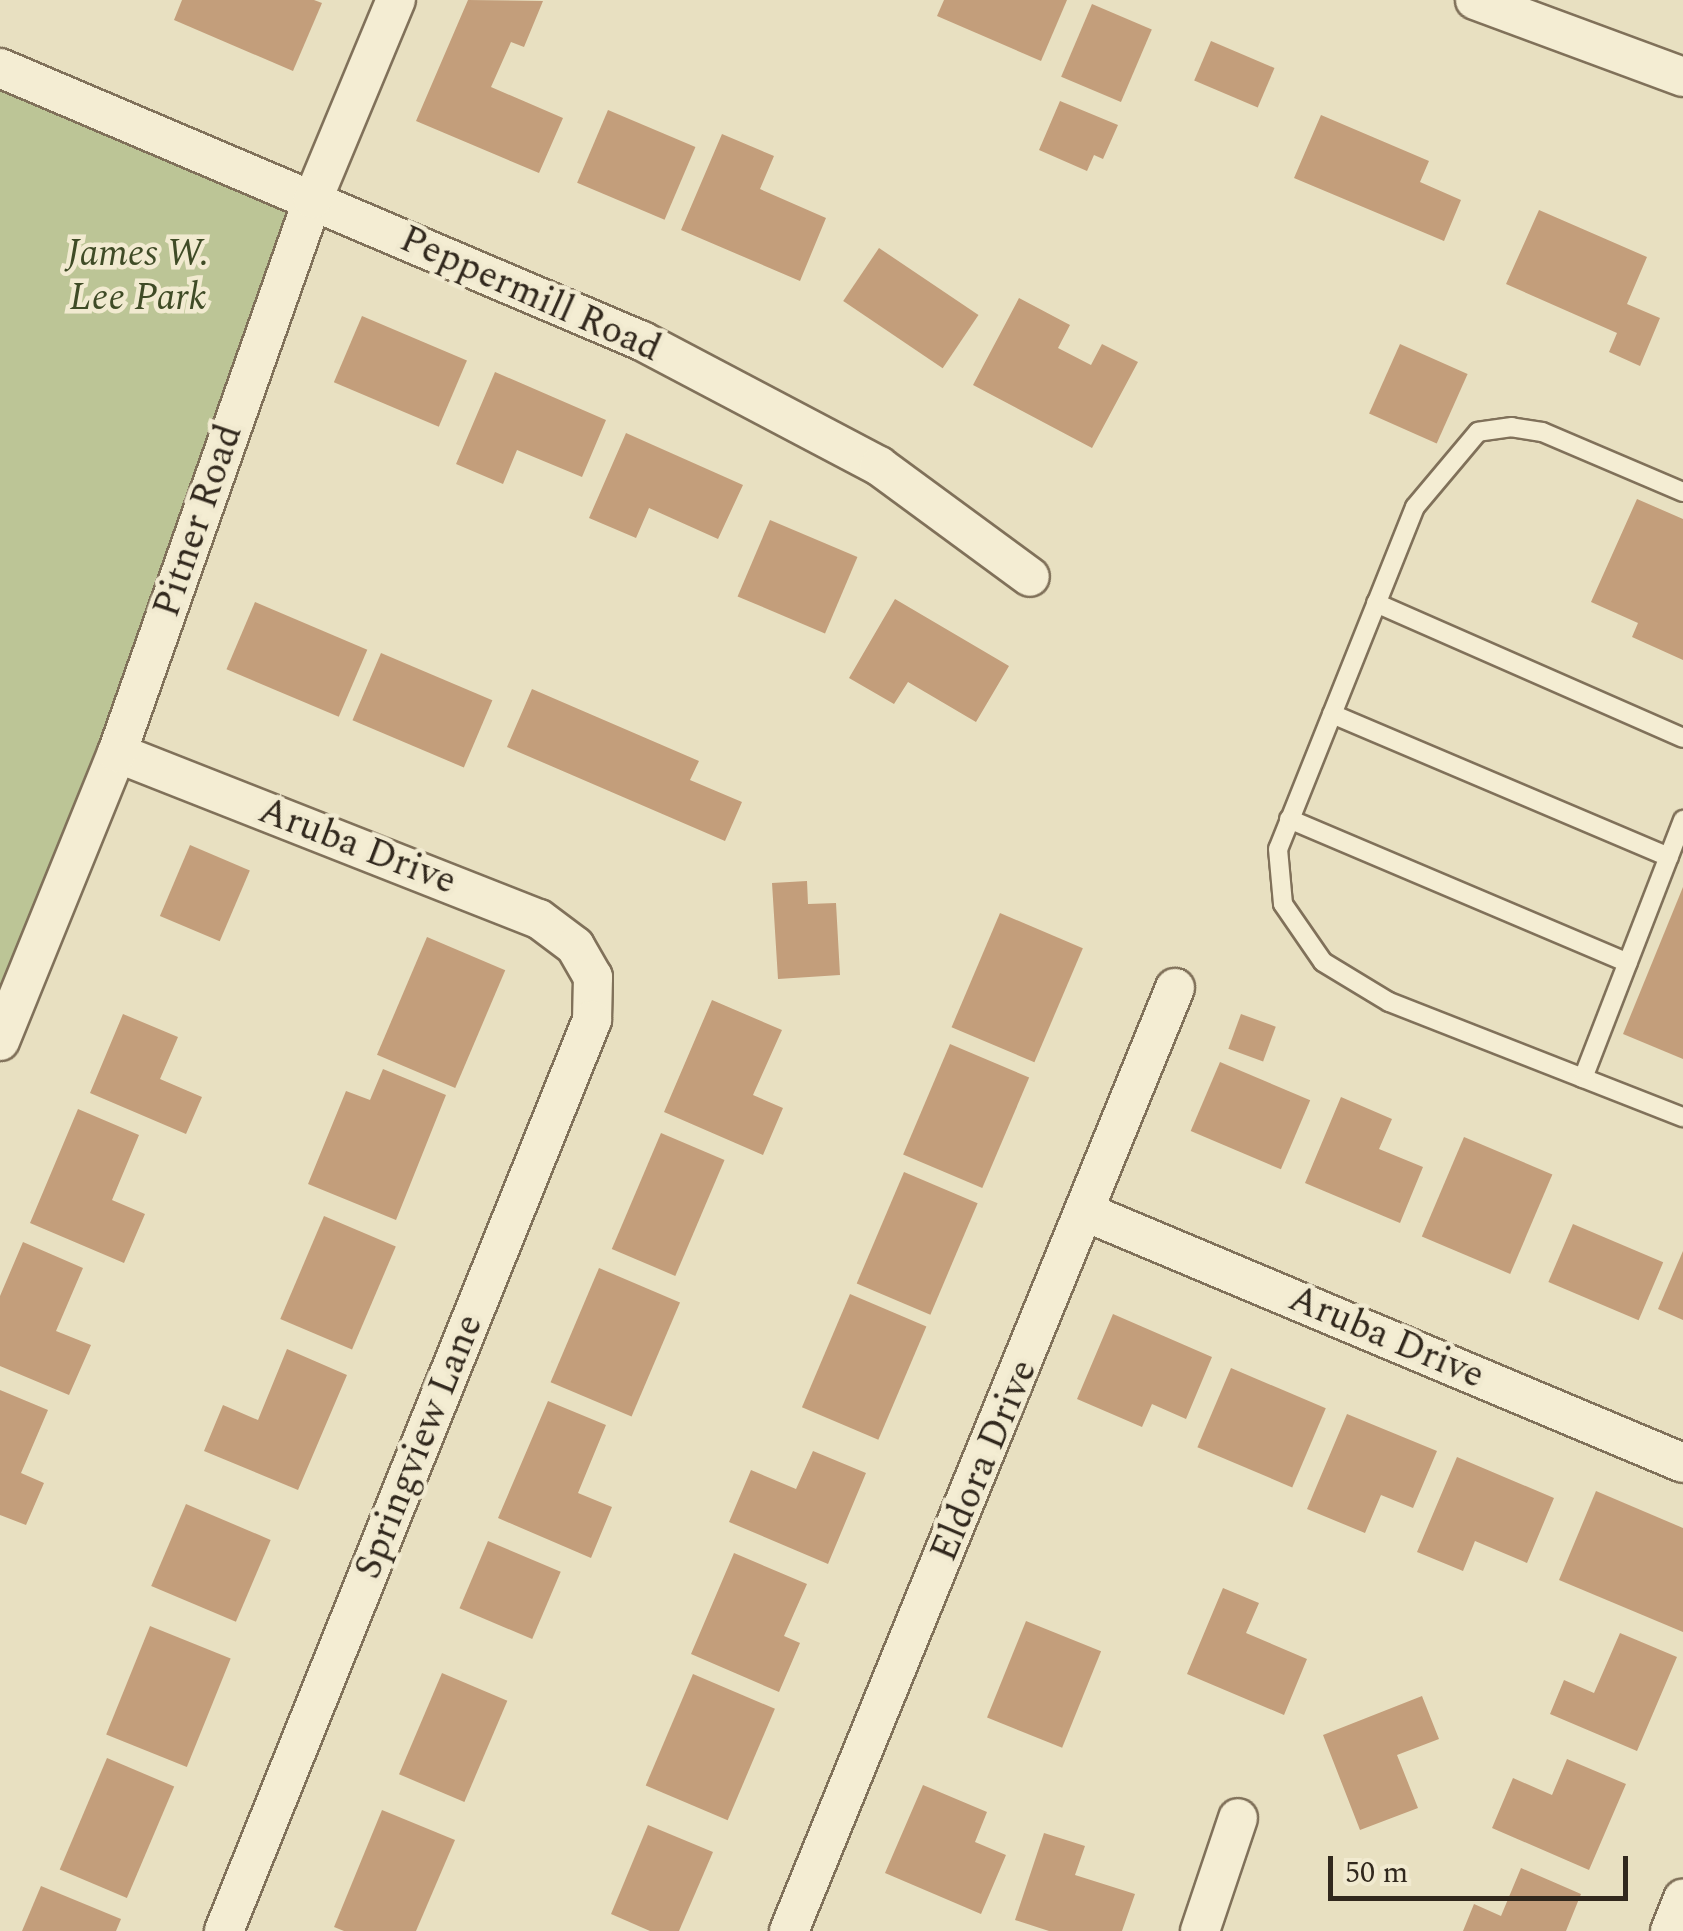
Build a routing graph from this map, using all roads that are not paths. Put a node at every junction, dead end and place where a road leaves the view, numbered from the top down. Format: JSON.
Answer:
{"nodes":[{"id":1,"x":396,"y":0,"type":"edge"},
{"id":2,"x":1474,"y":0,"type":"edge"},
{"id":3,"x":0,"y":68,"type":"edge"},
{"id":4,"x":1683,"y":78,"type":"edge"},
{"id":5,"x":313,"y":199,"type":"junction"},
{"id":6,"x":1683,"y":492,"type":"edge"},
{"id":7,"x":1030,"y":577,"type":"dead end"},
{"id":8,"x":1376,"y":603,"type":"junction"},
{"id":9,"x":1332,"y":714,"type":"junction"},
{"id":10,"x":1683,"y":738,"type":"edge"},
{"id":11,"x":117,"y":753,"type":"junction"},
{"id":12,"x":1289,"y":819,"type":"junction"},
{"id":13,"x":1683,"y":820,"type":"edge"},
{"id":14,"x":1668,"y":858,"type":"junction"},
{"id":15,"x":583,"y":961,"type":"joint"},
{"id":16,"x":1628,"y":963,"type":"junction"},
{"id":17,"x":1175,"y":988,"type":"dead end"},
{"id":18,"x":0,"y":1041,"type":"edge"},
{"id":19,"x":1583,"y":1078,"type":"junction"},
{"id":20,"x":1683,"y":1116,"type":"edge"},
{"id":21,"x":1088,"y":1214,"type":"junction"},
{"id":22,"x":1683,"y":1464,"type":"edge"},
{"id":23,"x":1238,"y":1818,"type":"dead end"},
{"id":24,"x":1683,"y":1899,"type":"edge"},
{"id":25,"x":224,"y":1931,"type":"edge"},
{"id":26,"x":789,"y":1931,"type":"edge"},
{"id":27,"x":1200,"y":1931,"type":"edge"},
{"id":28,"x":1670,"y":1931,"type":"edge"}],
"edges":[{"from":1,"to":5,"type":"street","name":"Pitner Road"},
{"from":2,"to":4,"type":"street"},
{"from":3,"to":5,"type":"street","name":"Peppermill Road"},
{"from":5,"to":7,"type":"street","name":"Peppermill Road"},
{"from":5,"to":11,"type":"street","name":"Pitner Road"},
{"from":6,"to":8,"type":"lane"},
{"from":8,"to":9,"type":"lane"},
{"from":8,"to":10,"type":"lane"},
{"from":9,"to":12,"type":"lane"},
{"from":9,"to":14,"type":"lane"},
{"from":11,"to":15,"type":"street","name":"Aruba Drive"},
{"from":11,"to":18,"type":"street","name":"Pitner Road"},
{"from":12,"to":16,"type":"lane"},
{"from":12,"to":19,"type":"lane"},
{"from":13,"to":14,"type":"lane"},
{"from":14,"to":16,"type":"lane"},
{"from":15,"to":25,"type":"street","name":"Springview Lane"},
{"from":16,"to":19,"type":"lane"},
{"from":17,"to":21,"type":"street","name":"Eldora Drive"},
{"from":19,"to":20,"type":"lane"},
{"from":21,"to":22,"type":"street","name":"Aruba Drive"},
{"from":21,"to":26,"type":"street","name":"Eldora Drive"},
{"from":23,"to":27,"type":"street"},
{"from":24,"to":28,"type":"street"}]}
